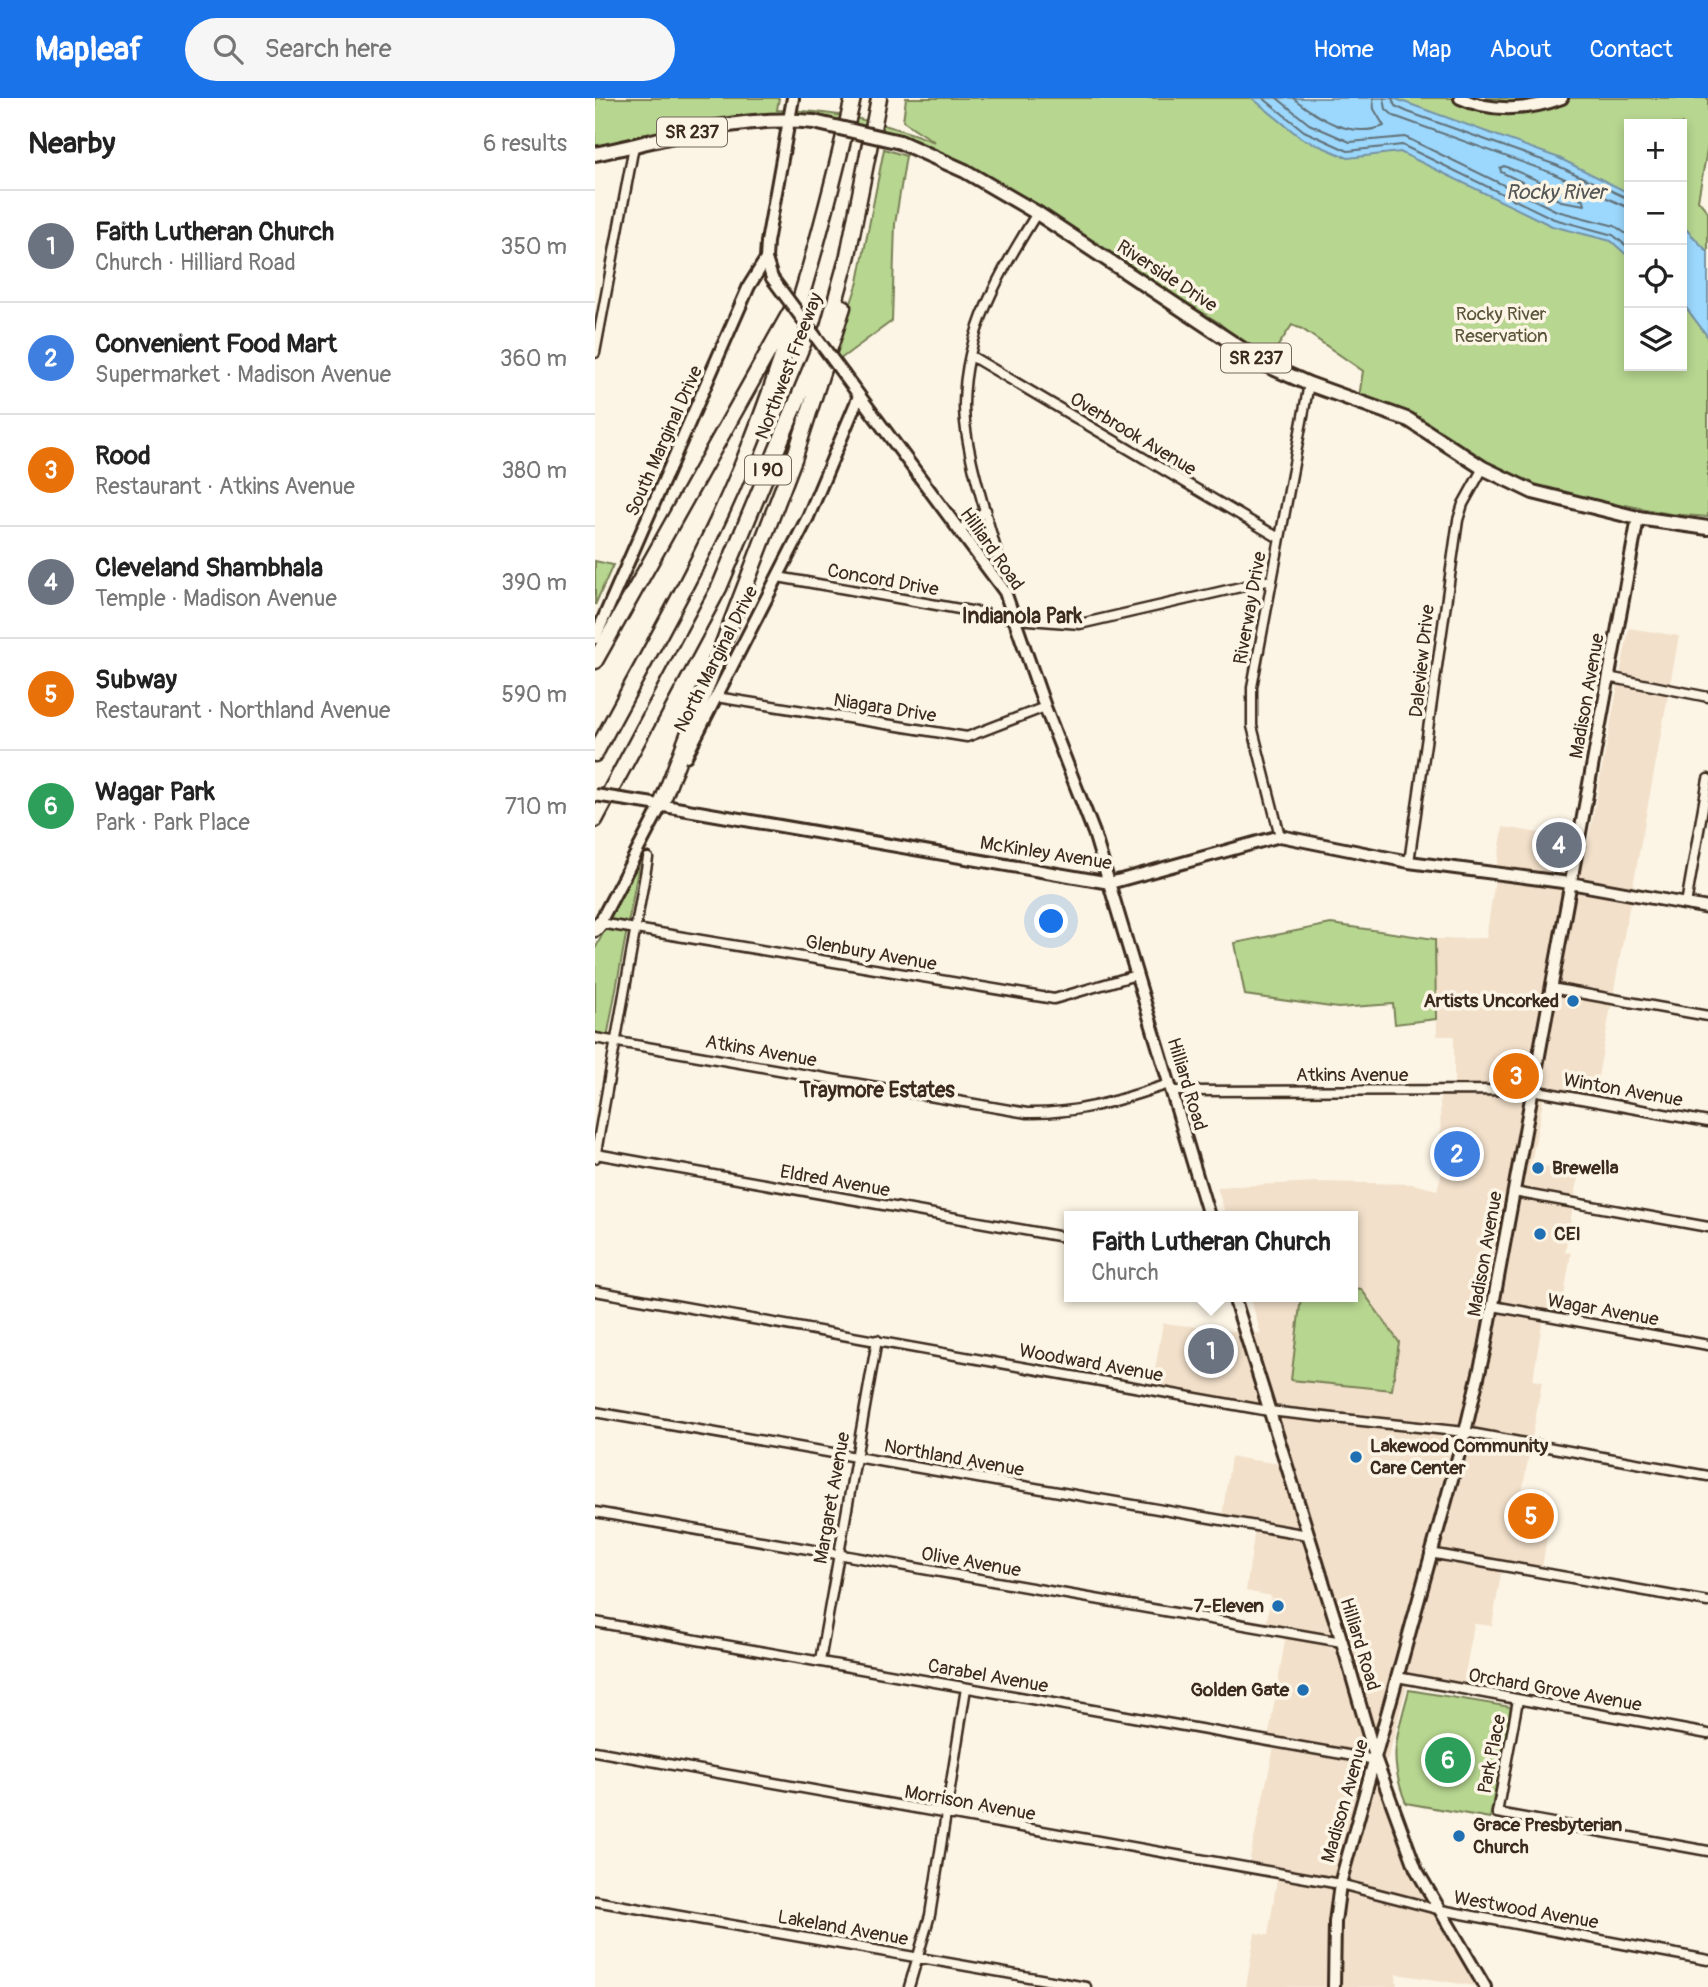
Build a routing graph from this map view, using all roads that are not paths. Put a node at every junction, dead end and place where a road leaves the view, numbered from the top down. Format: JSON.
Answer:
{"nodes":[{"id":1,"x":793,"y":98,"type":"edge"},
{"id":2,"x":853,"y":98,"type":"edge"},
{"id":3,"x":1460,"y":98,"type":"edge"},
{"id":4,"x":1562,"y":98,"type":"edge"},
{"id":5,"x":878,"y":103,"type":"edge"},
{"id":6,"x":791,"y":119,"type":"junction"},
{"id":7,"x":634,"y":146,"type":"junction"},
{"id":8,"x":595,"y":154,"type":"edge"},
{"id":9,"x":1037,"y":213,"type":"junction"},
{"id":10,"x":766,"y":259,"type":"junction"},
{"id":11,"x":806,"y":289,"type":"junction"},
{"id":12,"x":595,"y":353,"type":"edge"},
{"id":13,"x":971,"y":356,"type":"junction"},
{"id":14,"x":1309,"y":384,"type":"junction"},
{"id":15,"x":859,"y":396,"type":"junction"},
{"id":16,"x":1483,"y":468,"type":"junction"},
{"id":17,"x":986,"y":510,"type":"junction"},
{"id":18,"x":1638,"y":518,"type":"junction"},
{"id":19,"x":1708,"y":527,"type":"edge"},
{"id":20,"x":960,"y":531,"type":"junction"},
{"id":21,"x":1279,"y":538,"type":"junction"},
{"id":22,"x":999,"y":560,"type":"dead end"},
{"id":23,"x":778,"y":577,"type":"junction"},
{"id":24,"x":1271,"y":580,"type":"junction"},
{"id":25,"x":1016,"y":618,"type":"junction"},
{"id":26,"x":595,"y":638,"type":"edge"},
{"id":27,"x":595,"y":661,"type":"edge"},
{"id":28,"x":1608,"y":677,"type":"junction"},
{"id":29,"x":716,"y":697,"type":"junction"},
{"id":30,"x":1708,"y":697,"type":"edge"},
{"id":31,"x":1045,"y":707,"type":"junction"},
{"id":32,"x":595,"y":754,"type":"edge"},
{"id":33,"x":1708,"y":779,"type":"edge"},
{"id":34,"x":595,"y":795,"type":"edge"},
{"id":35,"x":654,"y":804,"type":"junction"},
{"id":36,"x":595,"y":820,"type":"edge"},
{"id":37,"x":1280,"y":836,"type":"junction"},
{"id":38,"x":648,"y":858,"type":"dead end"},
{"id":39,"x":1409,"y":862,"type":"junction"},
{"id":40,"x":1110,"y":883,"type":"junction"},
{"id":41,"x":1570,"y":883,"type":"junction"},
{"id":42,"x":1686,"y":904,"type":"junction"},
{"id":43,"x":1708,"y":908,"type":"edge"},
{"id":44,"x":597,"y":928,"type":"edge"},
{"id":45,"x":636,"y":929,"type":"junction"},
{"id":46,"x":1136,"y":975,"type":"junction"},
{"id":47,"x":1551,"y":988,"type":"junction"},
{"id":48,"x":1708,"y":1016,"type":"edge"},
{"id":49,"x":595,"y":1038,"type":"edge"},
{"id":50,"x":615,"y":1042,"type":"junction"},
{"id":51,"x":1170,"y":1087,"type":"junction"},
{"id":52,"x":1532,"y":1090,"type":"junction"},
{"id":53,"x":1708,"y":1122,"type":"edge"},
{"id":54,"x":595,"y":1156,"type":"edge"},
{"id":55,"x":1514,"y":1192,"type":"junction"},
{"id":56,"x":1207,"y":1211,"type":"edge"},
{"id":57,"x":1708,"y":1227,"type":"edge"},
{"id":58,"x":1064,"y":1237,"type":"edge"},
{"id":59,"x":595,"y":1291,"type":"edge"},
{"id":60,"x":1236,"y":1302,"type":"edge"},
{"id":61,"x":1493,"y":1306,"type":"junction"},
{"id":62,"x":877,"y":1340,"type":"junction"},
{"id":63,"x":1708,"y":1345,"type":"edge"},
{"id":64,"x":1269,"y":1410,"type":"junction"},
{"id":65,"x":595,"y":1412,"type":"edge"},
{"id":66,"x":1465,"y":1432,"type":"junction"},
{"id":67,"x":856,"y":1457,"type":"junction"},
{"id":68,"x":1708,"y":1476,"type":"edge"},
{"id":69,"x":595,"y":1512,"type":"edge"},
{"id":70,"x":1308,"y":1535,"type":"junction"},
{"id":71,"x":1430,"y":1553,"type":"junction"},
{"id":72,"x":838,"y":1554,"type":"junction"},
{"id":73,"x":1708,"y":1602,"type":"edge"},
{"id":74,"x":595,"y":1622,"type":"edge"},
{"id":75,"x":1342,"y":1642,"type":"junction"},
{"id":76,"x":820,"y":1661,"type":"junction"},
{"id":77,"x":1397,"y":1677,"type":"junction"},
{"id":78,"x":966,"y":1688,"type":"junction"},
{"id":79,"x":1518,"y":1700,"type":"junction"},
{"id":80,"x":1708,"y":1734,"type":"edge"},
{"id":81,"x":595,"y":1751,"type":"edge"},
{"id":82,"x":1376,"y":1760,"type":"junction"},
{"id":83,"x":946,"y":1815,"type":"junction"},
{"id":84,"x":1708,"y":1851,"type":"edge"},
{"id":85,"x":1340,"y":1884,"type":"junction"},
{"id":86,"x":595,"y":1900,"type":"edge"},
{"id":87,"x":1441,"y":1910,"type":"junction"},
{"id":88,"x":919,"y":1958,"type":"junction"},
{"id":89,"x":1708,"y":1960,"type":"edge"},
{"id":90,"x":909,"y":1987,"type":"edge"},
{"id":91,"x":1086,"y":1987,"type":"edge"},
{"id":92,"x":1334,"y":1987,"type":"edge"},
{"id":93,"x":1485,"y":1987,"type":"edge"}],
"edges":[{"from":1,"to":6,"type":"main road","name":"Hilliard Road"},
{"from":2,"to":11,"type":"highway","name":"Northwest Freeway","number":"I 90"},
{"from":3,"to":4,"type":"main road"},
{"from":5,"to":35,"type":"highway"},
{"from":5,"to":36,"type":"highway","name":"Northwest Freeway","number":"I 90"},
{"from":6,"to":7,"type":"main road","name":"Riverside Drive","number":"SR 237"},
{"from":6,"to":9,"type":"main road","name":"Riverside Drive","number":"SR 237","bridge":true},
{"from":6,"to":10,"type":"main road","name":"Hilliard Road"},
{"from":7,"to":8,"type":"main road","name":"Riverside Drive","number":"SR 237"},
{"from":7,"to":12,"type":"street"},
{"from":9,"to":13,"type":"street"},
{"from":9,"to":14,"type":"main road","name":"Riverside Drive","number":"SR 237"},
{"from":10,"to":15,"type":"main road","name":"Hilliard Road","bridge":true},
{"from":10,"to":26,"type":"main road","name":"South Marginal Drive"},
{"from":11,"to":27,"type":"highway"},
{"from":11,"to":32,"type":"highway","name":"Northwest Freeway","number":"I 90"},
{"from":13,"to":17,"type":"street"},
{"from":13,"to":21,"type":"street","name":"Overbrook Avenue"},
{"from":14,"to":16,"type":"main road","name":"Riverside Drive","number":"SR 237"},
{"from":14,"to":21,"type":"street","name":"Riverway Drive"},
{"from":15,"to":20,"type":"main road","name":"Hilliard Road"},
{"from":15,"to":23,"type":"main road","name":"North Marginal Drive"},
{"from":16,"to":18,"type":"main road","name":"Riverside Drive","number":"SR 237"},
{"from":16,"to":39,"type":"street","name":"Daleview Drive"},
{"from":17,"to":20,"type":"street"},
{"from":17,"to":22,"type":"street"},
{"from":18,"to":19,"type":"main road","name":"Riverside Drive","number":"SR 237"},
{"from":18,"to":28,"type":"main road","name":"Madison Avenue"},
{"from":20,"to":25,"type":"main road","name":"Hilliard Road"},
{"from":21,"to":24,"type":"street","name":"Riverway Drive"},
{"from":23,"to":25,"type":"street","name":"Concord Drive"},
{"from":23,"to":29,"type":"main road","name":"North Marginal Drive"},
{"from":24,"to":25,"type":"street","name":"Concord Drive"},
{"from":24,"to":37,"type":"street","name":"Riverway Drive"},
{"from":25,"to":31,"type":"main road","name":"Hilliard Road"},
{"from":28,"to":30,"type":"street"},
{"from":28,"to":41,"type":"main road","name":"Madison Avenue"},
{"from":29,"to":31,"type":"street","name":"Niagara Drive"},
{"from":29,"to":35,"type":"main road","name":"North Marginal Drive"},
{"from":31,"to":40,"type":"main road","name":"Hilliard Road"},
{"from":33,"to":42,"type":"street"},
{"from":34,"to":35,"type":"main road","name":"McKinley Avenue","bridge":true},
{"from":35,"to":40,"type":"main road","name":"McKinley Avenue"},
{"from":35,"to":44,"type":"main road","name":"North Marginal Drive"},
{"from":37,"to":39,"type":"main road","name":"McKinley Avenue"},
{"from":37,"to":40,"type":"main road","name":"McKinley Avenue"},
{"from":38,"to":45,"type":"street"},
{"from":39,"to":41,"type":"main road","name":"McKinley Avenue"},
{"from":40,"to":46,"type":"main road","name":"Hilliard Road"},
{"from":41,"to":42,"type":"main road","name":"McKinley Avenue"},
{"from":41,"to":47,"type":"main road","name":"Madison Avenue"},
{"from":42,"to":43,"type":"main road","name":"McKinley Avenue"},
{"from":44,"to":45,"type":"street","name":"Glenbury Avenue"},
{"from":45,"to":46,"type":"street","name":"Glenbury Avenue"},
{"from":45,"to":50,"type":"street"},
{"from":46,"to":51,"type":"main road","name":"Hilliard Road"},
{"from":47,"to":48,"type":"street"},
{"from":47,"to":52,"type":"main road","name":"Madison Avenue"},
{"from":49,"to":50,"type":"street","name":"Atkins Avenue"},
{"from":50,"to":51,"type":"street","name":"Atkins Avenue"},
{"from":50,"to":54,"type":"street"},
{"from":51,"to":52,"type":"street","name":"Atkins Avenue"},
{"from":51,"to":56,"type":"main road","name":"Hilliard Road"},
{"from":52,"to":53,"type":"street","name":"Winton Avenue"},
{"from":52,"to":55,"type":"main road","name":"Madison Avenue"},
{"from":54,"to":58,"type":"street","name":"Eldred Avenue"},
{"from":55,"to":57,"type":"street"},
{"from":55,"to":61,"type":"main road","name":"Madison Avenue"},
{"from":59,"to":62,"type":"street","name":"Woodward Avenue"},
{"from":60,"to":64,"type":"main road","name":"Hilliard Road"},
{"from":61,"to":63,"type":"street","name":"Wagar Avenue"},
{"from":61,"to":66,"type":"main road","name":"Madison Avenue"},
{"from":62,"to":64,"type":"street","name":"Woodward Avenue"},
{"from":62,"to":67,"type":"street","name":"Margaret Avenue"},
{"from":64,"to":66,"type":"street","name":"Woodward Avenue"},
{"from":64,"to":70,"type":"main road","name":"Hilliard Road"},
{"from":65,"to":67,"type":"street","name":"Northland Avenue"},
{"from":66,"to":68,"type":"street","name":"Woodward Avenue"},
{"from":66,"to":71,"type":"main road","name":"Madison Avenue"},
{"from":67,"to":70,"type":"street","name":"Northland Avenue"},
{"from":67,"to":72,"type":"street","name":"Margaret Avenue"},
{"from":69,"to":72,"type":"street","name":"Olive Avenue"},
{"from":70,"to":75,"type":"main road","name":"Hilliard Road"},
{"from":71,"to":73,"type":"street"},
{"from":71,"to":77,"type":"main road","name":"Madison Avenue"},
{"from":72,"to":75,"type":"street","name":"Olive Avenue"},
{"from":72,"to":76,"type":"street","name":"Margaret Avenue"},
{"from":74,"to":76,"type":"street","name":"Carabel Avenue"},
{"from":75,"to":82,"type":"main road","name":"Hilliard Road"},
{"from":76,"to":78,"type":"street","name":"Carabel Avenue"},
{"from":77,"to":79,"type":"street","name":"Orchard Grove Avenue"},
{"from":77,"to":82,"type":"main road","name":"Madison Avenue"},
{"from":78,"to":82,"type":"street","name":"Carabel Avenue"},
{"from":78,"to":83,"type":"street"},
{"from":79,"to":80,"type":"street","name":"Orchard Grove Avenue"},
{"from":79,"to":84,"type":"street","name":"Park Place"},
{"from":81,"to":83,"type":"street","name":"Morrison Avenue"},
{"from":82,"to":85,"type":"main road","name":"Madison Avenue"},
{"from":82,"to":87,"type":"main road","name":"Hilliard Road"},
{"from":83,"to":85,"type":"street","name":"Morrison Avenue"},
{"from":83,"to":88,"type":"street"},
{"from":85,"to":87,"type":"street","name":"Westwood Avenue"},
{"from":85,"to":92,"type":"main road","name":"Madison Avenue"},
{"from":86,"to":88,"type":"street","name":"Lakeland Avenue"},
{"from":87,"to":89,"type":"street","name":"Westwood Avenue"},
{"from":87,"to":93,"type":"main road","name":"Hilliard Road"},
{"from":88,"to":90,"type":"street"},
{"from":88,"to":91,"type":"street","name":"Lakeland Avenue"}]}
